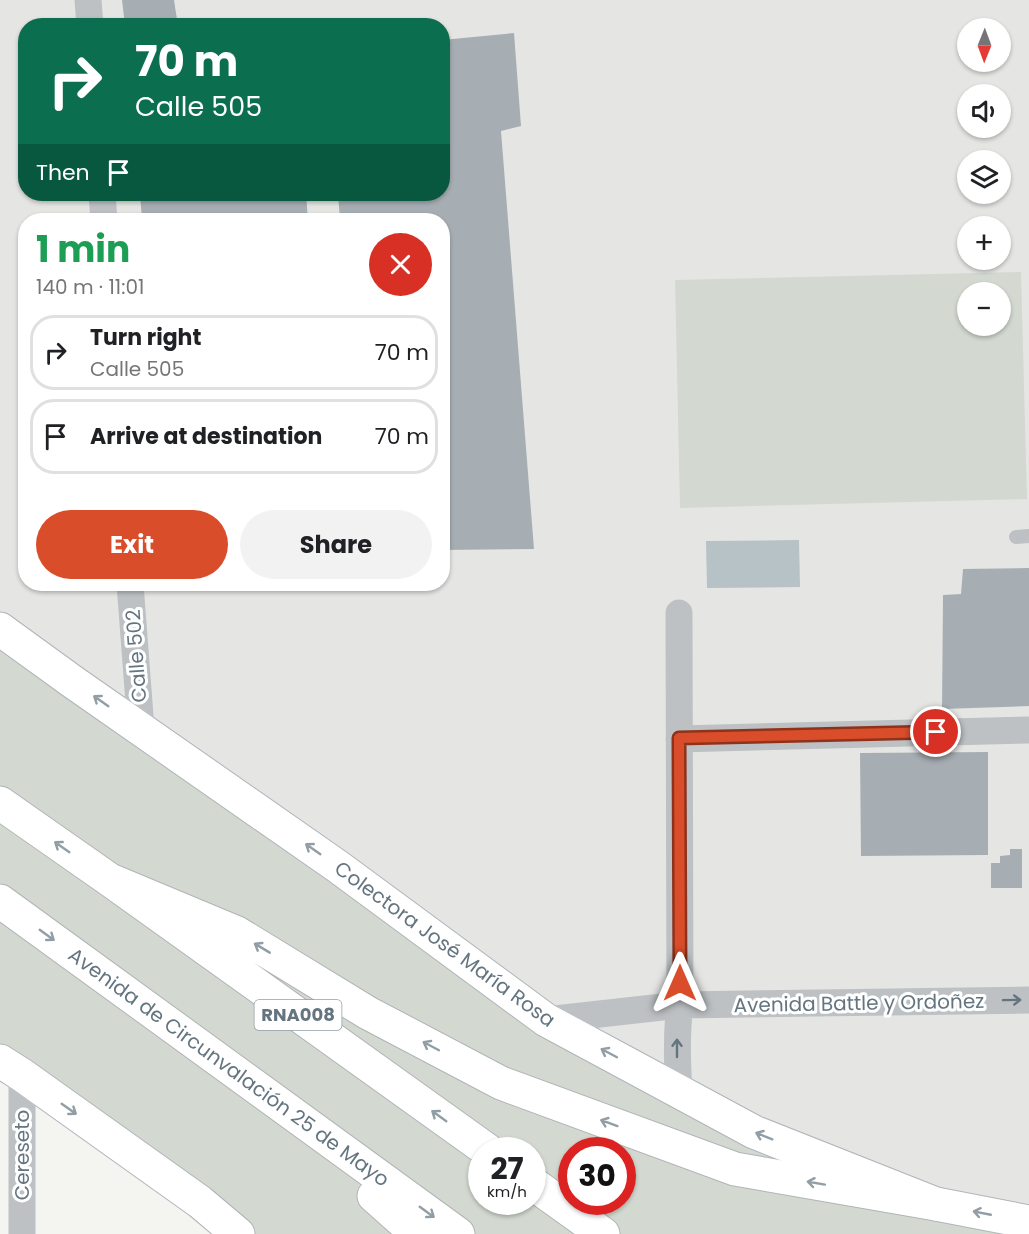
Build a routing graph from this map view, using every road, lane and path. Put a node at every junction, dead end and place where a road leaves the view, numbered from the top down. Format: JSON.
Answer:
{"nodes":[{"id":1,"x":88,"y":0,"type":"edge"},
{"id":2,"x":89,"y":18,"type":"edge"},
{"id":3,"x":131,"y":591,"type":"edge"},
{"id":4,"x":679,"y":613,"type":"dead end"},
{"id":5,"x":0,"y":629,"type":"edge"},
{"id":6,"x":141,"y":729,"type":"junction"},
{"id":7,"x":1029,"y":730,"type":"edge"},
{"id":8,"x":679,"y":738,"type":"junction"},
{"id":9,"x":0,"y":804,"type":"edge"},
{"id":10,"x":110,"y":880,"type":"junction"},
{"id":11,"x":0,"y":901,"type":"edge"},
{"id":12,"x":1029,"y":1000,"type":"edge"},
{"id":13,"x":680,"y":1005,"type":"junction"},
{"id":14,"x":546,"y":1020,"type":"junction"},
{"id":15,"x":227,"y":1065,"type":"junction"},
{"id":16,"x":11,"y":1068,"type":"edge"},
{"id":17,"x":679,"y":1091,"type":"junction"},
{"id":18,"x":469,"y":1137,"type":"edge"},
{"id":19,"x":546,"y":1194,"type":"edge"},
{"id":20,"x":936,"y":1204,"type":"junction"},
{"id":21,"x":1029,"y":1222,"type":"edge"},
{"id":22,"x":22,"y":1234,"type":"edge"},
{"id":23,"x":238,"y":1234,"type":"edge"},
{"id":24,"x":417,"y":1234,"type":"edge"},
{"id":25,"x":458,"y":1234,"type":"edge"},
{"id":26,"x":603,"y":1234,"type":"edge"}],
"edges":[{"from":1,"to":2,"type":"street"},
{"from":3,"to":6,"type":"street","name":"Calle 502"},
{"from":4,"to":8,"type":"street"},
{"from":6,"to":5,"type":"main road","name":"Colectora José María Rosa","one_way":true},
{"from":14,"to":6,"type":"main road","name":"Colectora José María Rosa","one_way":true},
{"from":7,"to":8,"type":"street"},
{"from":8,"to":13,"type":"street"},
{"from":10,"to":9,"type":"main road","number":"RNA008","one_way":true},
{"from":18,"to":10,"type":"main road","number":"RNA008","one_way":true},
{"from":20,"to":10,"type":"main road","one_way":true},
{"from":11,"to":15,"type":"main road","name":"Avenida de Circunvalación 25 de Mayo","one_way":true},
{"from":13,"to":12,"type":"street","name":"Avenida Battle y Ordoñez","one_way":true},
{"from":13,"to":14,"type":"street","name":"Avenida Battle y Ordoñez"},
{"from":17,"to":13,"type":"street","one_way":true},
{"from":17,"to":14,"type":"main road","name":"Colectora José María Rosa","one_way":true},
{"from":15,"to":24,"type":"main road"},
{"from":15,"to":25,"type":"main road","name":"Avenida de Circunvalación 25 de Mayo","one_way":true},
{"from":16,"to":22,"type":"street","name":"Cereseto"},
{"from":16,"to":23,"type":"main road","one_way":true},
{"from":20,"to":17,"type":"main road","name":"Colectora José María Rosa","one_way":true},
{"from":19,"to":26,"type":"main road"},
{"from":21,"to":20,"type":"main road","name":"Colectora José María Rosa","one_way":true}]}
